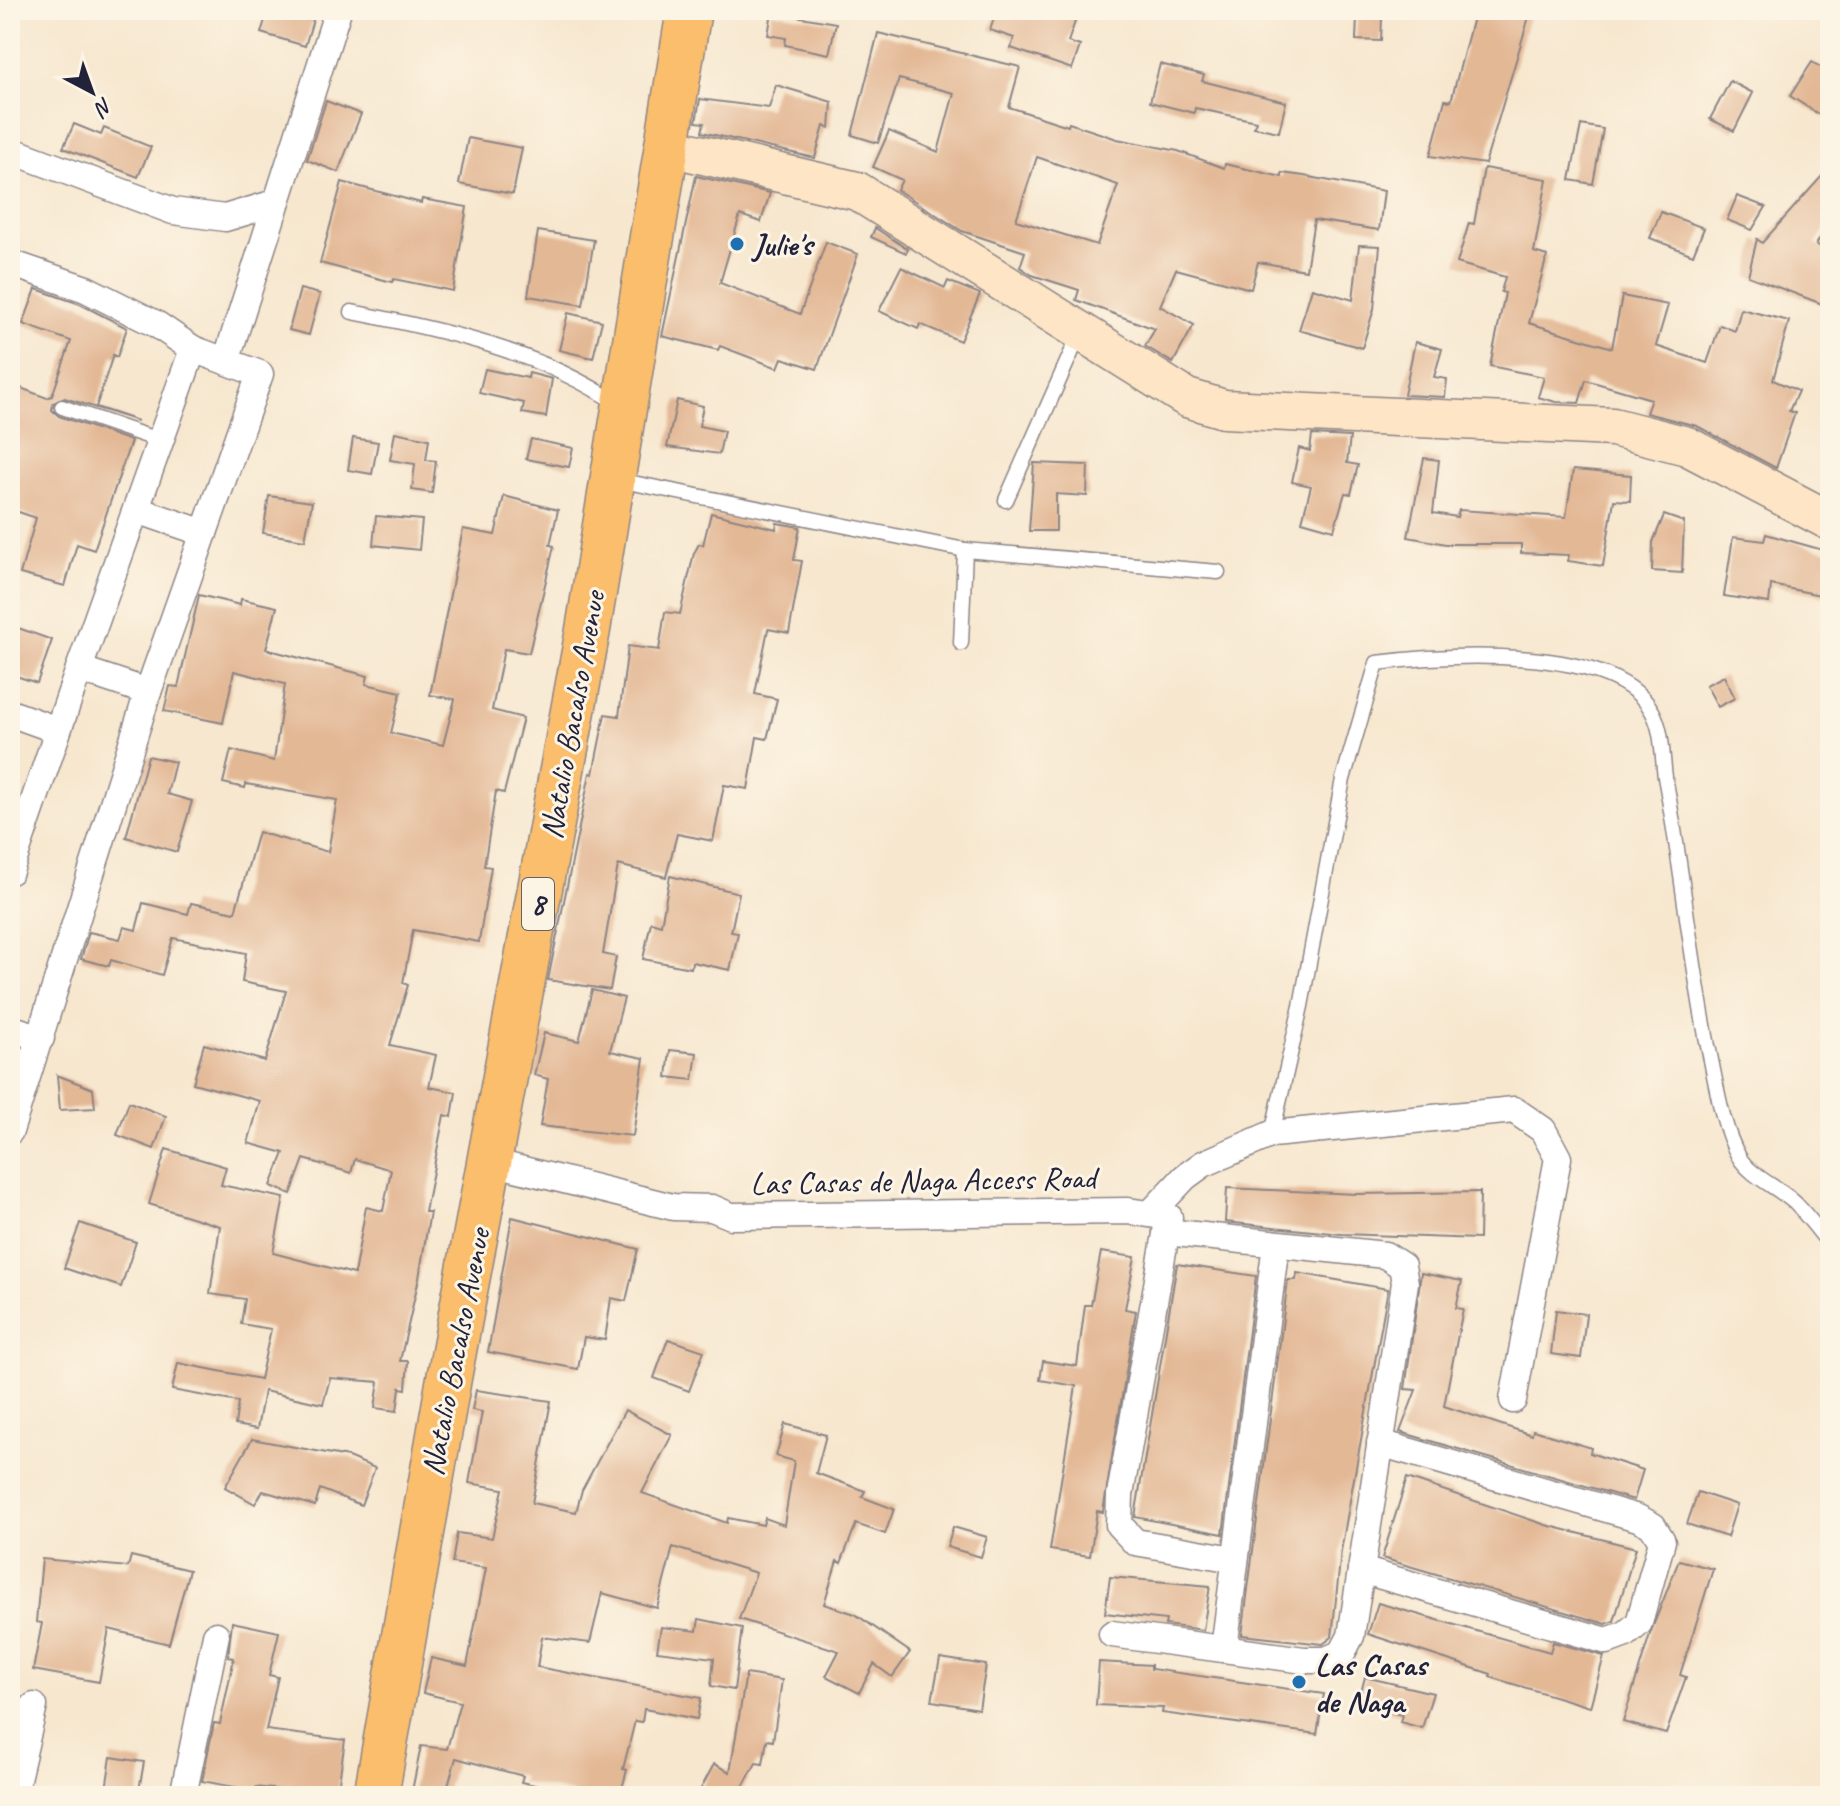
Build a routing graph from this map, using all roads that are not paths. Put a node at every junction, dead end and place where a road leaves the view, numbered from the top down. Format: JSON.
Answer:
{"nodes":[{"id":1,"x":338,"y":10,"type":"edge"},
{"id":2,"x":689,"y":10,"type":"edge"},
{"id":3,"x":669,"y":147,"type":"junction"},
{"id":4,"x":10,"y":150,"type":"edge"},
{"id":5,"x":275,"y":203,"type":"junction"},
{"id":6,"x":10,"y":263,"type":"edge"},
{"id":7,"x":352,"y":312,"type":"dead end"},
{"id":8,"x":1080,"y":333,"type":"junction"},
{"id":9,"x":193,"y":349,"type":"junction"},
{"id":10,"x":226,"y":361,"type":"junction"},
{"id":11,"x":62,"y":407,"type":"dead end"},
{"id":12,"x":625,"y":408,"type":"junction"},
{"id":13,"x":161,"y":441,"type":"junction"},
{"id":14,"x":613,"y":479,"type":"junction"},
{"id":15,"x":1006,"y":500,"type":"dead end"},
{"id":16,"x":137,"y":510,"type":"junction"},
{"id":17,"x":1830,"y":521,"type":"edge"},
{"id":18,"x":204,"y":533,"type":"junction"},
{"id":19,"x":965,"y":550,"type":"junction"},
{"id":20,"x":1218,"y":572,"type":"dead end"},
{"id":21,"x":961,"y":643,"type":"dead end"},
{"id":22,"x":79,"y":669,"type":"junction"},
{"id":23,"x":148,"y":692,"type":"junction"},
{"id":24,"x":10,"y":713,"type":"edge"},
{"id":25,"x":57,"y":730,"type":"junction"},
{"id":26,"x":10,"y":871,"type":"edge"},
{"id":27,"x":10,"y":1028,"type":"edge"},
{"id":28,"x":41,"y":1038,"type":"junction"},
{"id":29,"x":10,"y":1131,"type":"edge"},
{"id":30,"x":1272,"y":1134,"type":"junction"},
{"id":31,"x":491,"y":1162,"type":"junction"},
{"id":32,"x":1162,"y":1221,"type":"junction"},
{"id":33,"x":1276,"y":1244,"type":"junction"},
{"id":34,"x":1830,"y":1245,"type":"edge"},
{"id":35,"x":1513,"y":1400,"type":"dead end"},
{"id":36,"x":1380,"y":1443,"type":"junction"},
{"id":37,"x":1234,"y":1559,"type":"junction"},
{"id":38,"x":1361,"y":1570,"type":"junction"},
{"id":39,"x":1112,"y":1634,"type":"dead end"},
{"id":40,"x":216,"y":1635,"type":"dead end"},
{"id":41,"x":1224,"y":1649,"type":"junction"},
{"id":42,"x":34,"y":1706,"type":"dead end"},
{"id":43,"x":13,"y":1796,"type":"edge"},
{"id":44,"x":183,"y":1796,"type":"edge"},
{"id":45,"x":376,"y":1796,"type":"edge"}],
"edges":[{"from":1,"to":5,"type":"street"},
{"from":2,"to":3,"type":"highway","name":"Natalio Bacalso Avenue","number":"8"},
{"from":3,"to":8,"type":"street"},
{"from":3,"to":12,"type":"highway","name":"Natalio Bacalso Avenue","number":"8"},
{"from":4,"to":5,"type":"street"},
{"from":5,"to":10,"type":"street"},
{"from":6,"to":9,"type":"street"},
{"from":7,"to":12,"type":"lane"},
{"from":8,"to":15,"type":"lane"},
{"from":8,"to":17,"type":"street"},
{"from":9,"to":10,"type":"street"},
{"from":9,"to":13,"type":"street"},
{"from":10,"to":18,"type":"street"},
{"from":11,"to":13,"type":"lane"},
{"from":12,"to":14,"type":"highway","name":"Natalio Bacalso Avenue","number":"8"},
{"from":13,"to":16,"type":"street"},
{"from":14,"to":19,"type":"lane"},
{"from":14,"to":31,"type":"highway","name":"Natalio Bacalso Avenue","number":"8"},
{"from":16,"to":18,"type":"street"},
{"from":16,"to":22,"type":"street"},
{"from":18,"to":23,"type":"street"},
{"from":19,"to":20,"type":"lane"},
{"from":19,"to":21,"type":"lane"},
{"from":22,"to":23,"type":"street"},
{"from":22,"to":25,"type":"street"},
{"from":23,"to":28,"type":"street"},
{"from":24,"to":25,"type":"street"},
{"from":25,"to":26,"type":"street"},
{"from":27,"to":28,"type":"street"},
{"from":28,"to":29,"type":"street"},
{"from":30,"to":32,"type":"street"},
{"from":30,"to":34,"type":"lane"},
{"from":30,"to":35,"type":"street"},
{"from":31,"to":32,"type":"street","name":"Las Casas de Naga Access Road"},
{"from":31,"to":45,"type":"highway","name":"Natalio Bacalso Avenue","number":"8"},
{"from":32,"to":33,"type":"street","name":"Las Casas de Naga Access Road"},
{"from":32,"to":37,"type":"street"},
{"from":33,"to":36,"type":"street","name":"Las Casas de Naga Access Road"},
{"from":33,"to":37,"type":"street"},
{"from":36,"to":38,"type":"street"},
{"from":36,"to":38,"type":"street"},
{"from":37,"to":41,"type":"street"},
{"from":38,"to":41,"type":"street"},
{"from":39,"to":41,"type":"street"},
{"from":40,"to":44,"type":"street"},
{"from":42,"to":43,"type":"street"}]}
